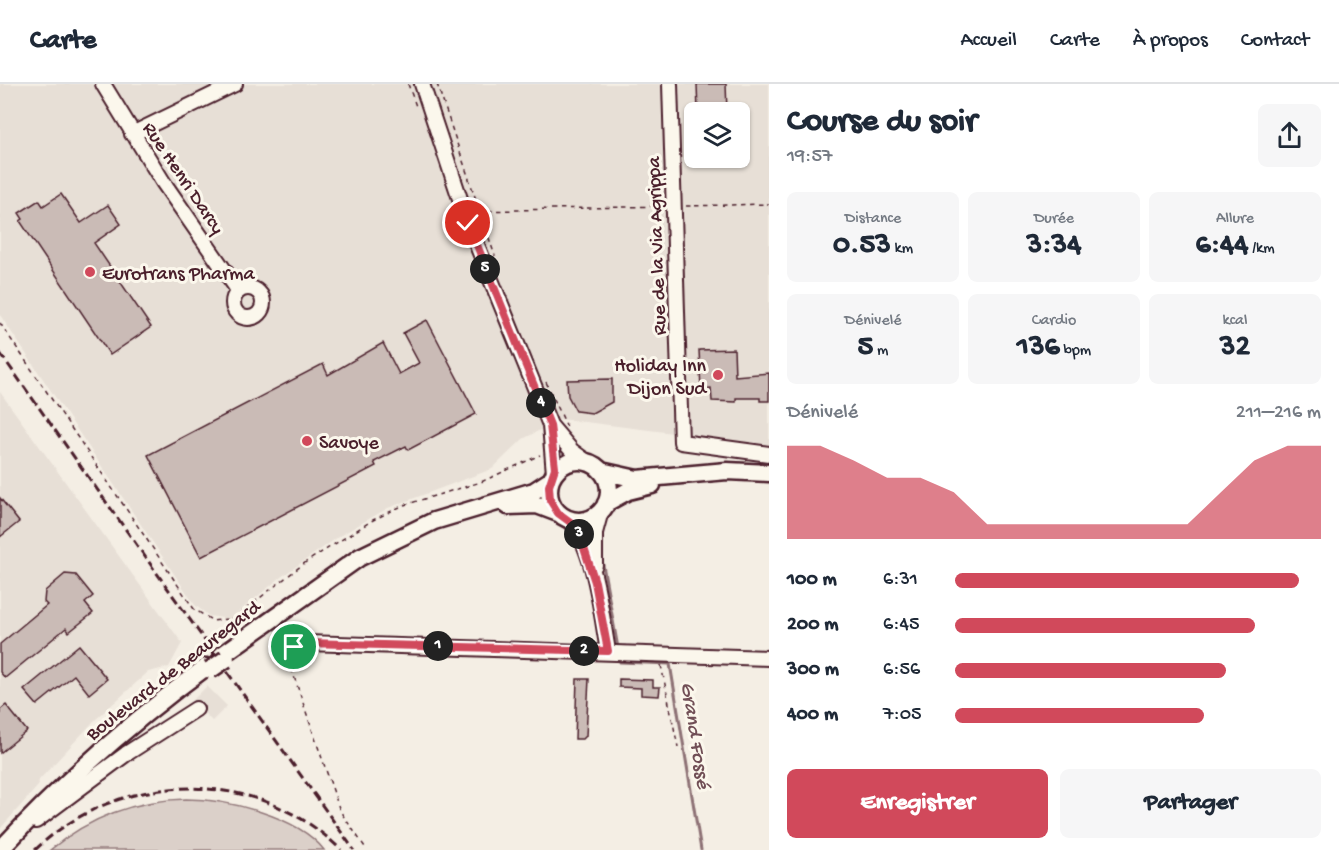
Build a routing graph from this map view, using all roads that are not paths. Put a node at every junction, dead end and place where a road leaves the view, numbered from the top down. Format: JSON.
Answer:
{"nodes":[{"id":1,"x":103,"y":84,"type":"edge"},
{"id":2,"x":235,"y":84,"type":"edge"},
{"id":3,"x":422,"y":84,"type":"edge"},
{"id":4,"x":670,"y":84,"type":"edge"},
{"id":5,"x":132,"y":134,"type":"junction"},
{"id":6,"x":238,"y":290,"type":"dead end"},
{"id":7,"x":550,"y":425,"type":"junction"},
{"id":8,"x":769,"y":454,"type":"edge"},
{"id":9,"x":594,"y":467,"type":"junction"},
{"id":10,"x":769,"y":473,"type":"edge"},
{"id":11,"x":553,"y":477,"type":"junction"},
{"id":12,"x":769,"y":479,"type":"edge"},
{"id":13,"x":603,"y":507,"type":"junction"},
{"id":14,"x":563,"y":516,"type":"junction"},
{"id":15,"x":389,"y":545,"type":"junction"},
{"id":16,"x":595,"y":582,"type":"junction"},
{"id":17,"x":306,"y":643,"type":"road end"},
{"id":18,"x":608,"y":651,"type":"junction"},
{"id":19,"x":769,"y":658,"type":"edge"},
{"id":20,"x":208,"y":669,"type":"junction"},
{"id":21,"x":196,"y":709,"type":"dead end"},
{"id":22,"x":36,"y":821,"type":"junction"},
{"id":23,"x":0,"y":850,"type":"edge"},
{"id":24,"x":10,"y":850,"type":"edge"}],
"edges":[{"from":1,"to":5,"type":"street","name":"Rue Henri Darcy"},
{"from":2,"to":5,"type":"street"},
{"from":3,"to":7,"type":"street"},
{"from":4,"to":8,"type":"street","name":"Rue de la Via Agrippa"},
{"from":5,"to":6,"type":"street","name":"Rue Henri Darcy"},
{"from":7,"to":9,"type":"street"},
{"from":7,"to":11,"type":"street"},
{"from":9,"to":10,"type":"main road"},
{"from":9,"to":11,"type":"main road"},
{"from":9,"to":13,"type":"main road"},
{"from":11,"to":14,"type":"main road"},
{"from":11,"to":15,"type":"main road"},
{"from":12,"to":13,"type":"main road"},
{"from":13,"to":14,"type":"main road"},
{"from":13,"to":16,"type":"street"},
{"from":14,"to":15,"type":"main road"},
{"from":14,"to":16,"type":"street"},
{"from":15,"to":20,"type":"main road","name":"Boulevard de Beauregard","bridge":true},
{"from":16,"to":18,"type":"street"},
{"from":17,"to":18,"type":"street"},
{"from":18,"to":19,"type":"street"},
{"from":20,"to":22,"type":"main road","name":"Boulevard de Beauregard"},
{"from":20,"to":23,"type":"main road","name":"Boulevard de Beauregard"},
{"from":21,"to":22,"type":"street"},
{"from":22,"to":24,"type":"main road","name":"Boulevard de Beauregard"}]}
